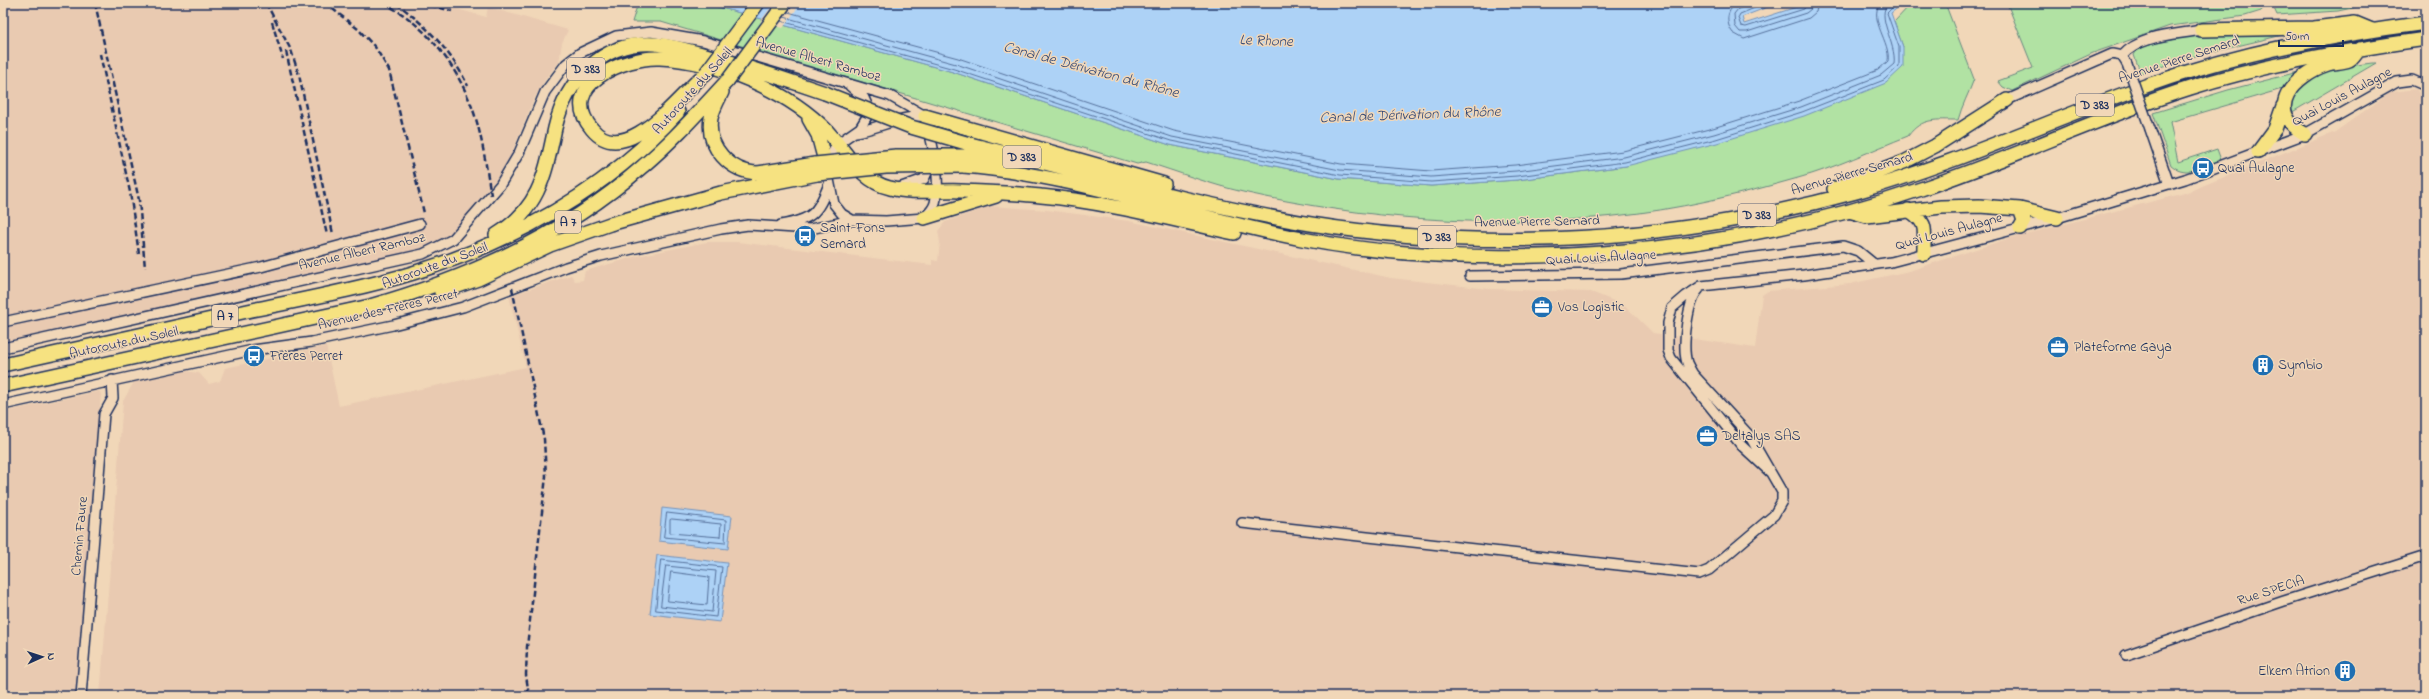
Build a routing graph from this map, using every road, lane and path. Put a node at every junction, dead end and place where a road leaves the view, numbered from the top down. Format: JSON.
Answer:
{"nodes":[{"id":1,"x":758,"y":3,"type":"edge"},
{"id":2,"x":785,"y":3,"type":"edge"},
{"id":3,"x":2426,"y":23,"type":"edge"},
{"id":4,"x":2201,"y":30,"type":"joint"},
{"id":5,"x":2372,"y":30,"type":"junction"},
{"id":6,"x":2426,"y":39,"type":"edge"},
{"id":7,"x":2359,"y":49,"type":"junction"},
{"id":8,"x":2122,"y":56,"type":"junction"},
{"id":9,"x":706,"y":74,"type":"junction"},
{"id":10,"x":728,"y":80,"type":"junction"},
{"id":11,"x":846,"y":84,"type":"junction"},
{"id":12,"x":2426,"y":86,"type":"edge"},
{"id":13,"x":2007,"y":100,"type":"joint"},
{"id":14,"x":2284,"y":105,"type":"junction"},
{"id":15,"x":805,"y":112,"type":"junction"},
{"id":16,"x":925,"y":116,"type":"junction"},
{"id":17,"x":856,"y":132,"type":"junction"},
{"id":18,"x":2305,"y":134,"type":"junction"},
{"id":19,"x":837,"y":144,"type":"junction"},
{"id":20,"x":2258,"y":152,"type":"junction"},
{"id":21,"x":933,"y":155,"type":"junction"},
{"id":22,"x":964,"y":155,"type":"junction"},
{"id":23,"x":820,"y":168,"type":"junction"},
{"id":24,"x":829,"y":183,"type":"junction"},
{"id":25,"x":2169,"y":184,"type":"junction"},
{"id":26,"x":894,"y":189,"type":"junction"},
{"id":27,"x":936,"y":191,"type":"junction"},
{"id":28,"x":1009,"y":193,"type":"junction"},
{"id":29,"x":1823,"y":200,"type":"junction"},
{"id":30,"x":2020,"y":209,"type":"junction"},
{"id":31,"x":1243,"y":210,"type":"junction"},
{"id":32,"x":1908,"y":210,"type":"junction"},
{"id":33,"x":1849,"y":211,"type":"junction"},
{"id":34,"x":924,"y":218,"type":"junction"},
{"id":35,"x":2057,"y":218,"type":"junction"},
{"id":36,"x":852,"y":220,"type":"junction"},
{"id":37,"x":420,"y":224,"type":"dead end"},
{"id":38,"x":773,"y":227,"type":"junction"},
{"id":39,"x":2020,"y":228,"type":"junction"},
{"id":40,"x":1303,"y":240,"type":"junction"},
{"id":41,"x":1924,"y":254,"type":"junction"},
{"id":42,"x":445,"y":262,"type":"junction"},
{"id":43,"x":1874,"y":264,"type":"junction"},
{"id":44,"x":1470,"y":276,"type":"dead end"},
{"id":45,"x":1701,"y":286,"type":"junction"},
{"id":46,"x":370,"y":306,"type":"junction"},
{"id":47,"x":3,"y":322,"type":"edge"},
{"id":48,"x":3,"y":348,"type":"edge"},
{"id":49,"x":3,"y":366,"type":"edge"},
{"id":50,"x":112,"y":380,"type":"junction"},
{"id":51,"x":3,"y":386,"type":"edge"},
{"id":52,"x":3,"y":405,"type":"edge"},
{"id":53,"x":1770,"y":472,"type":"junction"},
{"id":54,"x":1242,"y":523,"type":"dead end"},
{"id":55,"x":2426,"y":556,"type":"edge"},
{"id":56,"x":2126,"y":655,"type":"dead end"},
{"id":57,"x":81,"y":696,"type":"edge"}],
"edges":[{"from":1,"to":9,"type":"highway","name":"Autoroute du Soleil","number":"A 7","bridge":true},
{"from":2,"to":10,"type":"highway","name":"Autoroute du Soleil","number":"A 7","bridge":true},
{"from":3,"to":5,"type":"highway","name":"Avenue Pierre Semard","number":"D 383"},
{"from":4,"to":5,"type":"highway"},
{"from":4,"to":8,"type":"street"},
{"from":5,"to":29,"type":"highway","name":"Avenue Pierre Semard","number":"D 383"},
{"from":6,"to":7,"type":"highway","number":"D 383"},
{"from":7,"to":14,"type":"highway"},
{"from":7,"to":33,"type":"highway","number":"D 383"},
{"from":8,"to":13,"type":"street"},
{"from":8,"to":25,"type":"street","bridge":true},
{"from":9,"to":15,"type":"highway"},
{"from":9,"to":42,"type":"highway","name":"Autoroute du Soleil","number":"A 7"},
{"from":10,"to":23,"type":"highway"},
{"from":10,"to":46,"type":"highway","name":"Autoroute du Soleil","number":"A 7"},
{"from":11,"to":16,"type":"street","name":"Avenue Albert Ramboz"},
{"from":11,"to":17,"type":"street"},
{"from":11,"to":48,"type":"street","name":"Avenue Albert Ramboz"},
{"from":12,"to":18,"type":"street","name":"Quai Louis Aulagne"},
{"from":13,"to":29,"type":"highway"},
{"from":14,"to":18,"type":"highway"},
{"from":14,"to":20,"type":"highway"},
{"from":15,"to":19,"type":"highway"},
{"from":15,"to":23,"type":"highway"},
{"from":16,"to":17,"type":"street"},
{"from":16,"to":21,"type":"street"},
{"from":16,"to":31,"type":"highway"},
{"from":17,"to":19,"type":"street"},
{"from":18,"to":20,"type":"street","name":"Quai Louis Aulagne"},
{"from":19,"to":23,"type":"street"},
{"from":19,"to":26,"type":"highway"},
{"from":20,"to":25,"type":"street","name":"Quai Louis Aulagne"},
{"from":21,"to":26,"type":"street"},
{"from":21,"to":27,"type":"street"},
{"from":22,"to":23,"type":"highway","number":"D 383","bridge":true},
{"from":22,"to":31,"type":"highway","number":"D 383"},
{"from":22,"to":40,"type":"highway","number":"D 383"},
{"from":22,"to":42,"type":"highway","number":"D 383","bridge":true},
{"from":23,"to":24,"type":"street"},
{"from":23,"to":46,"type":"highway","number":"D 383"},
{"from":24,"to":36,"type":"street"},
{"from":24,"to":38,"type":"street"},
{"from":25,"to":35,"type":"street","name":"Quai Louis Aulagne"},
{"from":26,"to":27,"type":"highway"},
{"from":27,"to":28,"type":"highway"},
{"from":27,"to":34,"type":"street"},
{"from":28,"to":34,"type":"highway"},
{"from":28,"to":40,"type":"highway"},
{"from":29,"to":31,"type":"highway","name":"Avenue Pierre Semard","number":"D 383"},
{"from":30,"to":32,"type":"highway"},
{"from":30,"to":35,"type":"highway"},
{"from":30,"to":39,"type":"highway"},
{"from":32,"to":33,"type":"highway"},
{"from":32,"to":41,"type":"highway"},
{"from":33,"to":40,"type":"highway","number":"D 383"},
{"from":34,"to":36,"type":"street"},
{"from":35,"to":39,"type":"street","name":"Quai Louis Aulagne"},
{"from":36,"to":38,"type":"street"},
{"from":37,"to":47,"type":"street"},
{"from":38,"to":50,"type":"street","name":"Avenue des Frères Perret"},
{"from":39,"to":41,"type":"street","name":"Quai Louis Aulagne"},
{"from":41,"to":43,"type":"street","name":"Quai Louis Aulagne"},
{"from":42,"to":49,"type":"highway","name":"Autoroute du Soleil","number":"A 7"},
{"from":43,"to":44,"type":"street","name":"Quai Louis Aulagne"},
{"from":43,"to":45,"type":"street"},
{"from":45,"to":53,"type":"street"},
{"from":45,"to":53,"type":"street"},
{"from":46,"to":51,"type":"highway","name":"Autoroute du Soleil","number":"A 7"},
{"from":50,"to":52,"type":"street","name":"Avenue des Frères Perret"},
{"from":50,"to":57,"type":"street","name":"Chemin Faure"},
{"from":53,"to":54,"type":"street"},
{"from":55,"to":56,"type":"street","name":"Rue SPECIA"}]}
